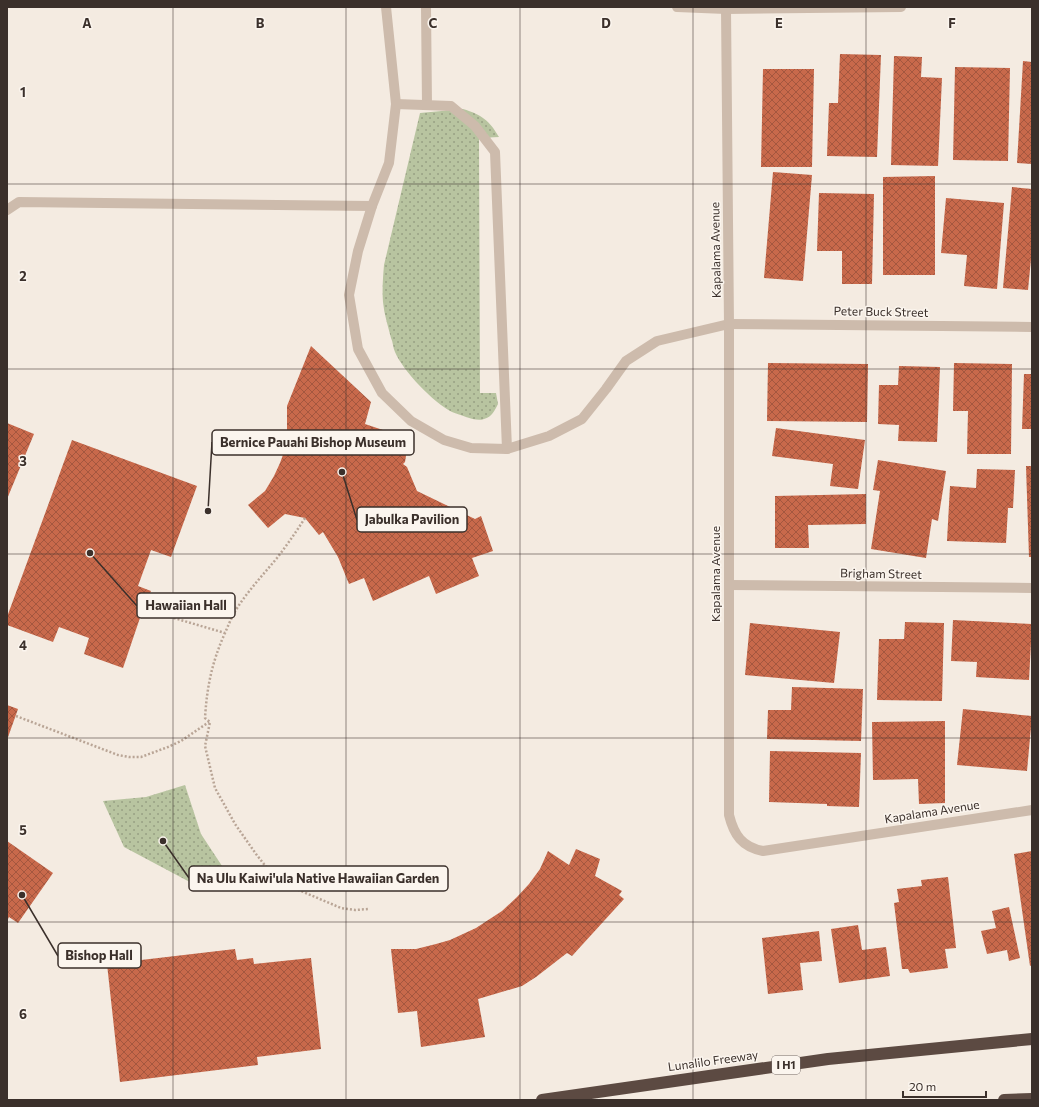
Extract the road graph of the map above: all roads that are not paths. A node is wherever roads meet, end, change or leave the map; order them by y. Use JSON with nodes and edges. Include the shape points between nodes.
{"nodes":[{"id":1,"x":386,"y":7,"type":"edge"},
{"id":2,"x":426,"y":7,"type":"edge"},
{"id":3,"x":677,"y":7,"type":"edge"},
{"id":4,"x":901,"y":7,"type":"edge"},
{"id":5,"x":726,"y":8,"type":"edge"},
{"id":6,"x":396,"y":104,"type":"junction"},
{"id":7,"x":427,"y":105,"type":"junction"},
{"id":8,"x":372,"y":206,"type":"junction"},
{"id":9,"x":7,"y":210,"type":"edge"},
{"id":10,"x":729,"y":324,"type":"junction"},
{"id":11,"x":1032,"y":327,"type":"edge"},
{"id":12,"x":507,"y":449,"type":"junction"},
{"id":13,"x":729,"y":585,"type":"junction"},
{"id":14,"x":1032,"y":588,"type":"edge"},
{"id":15,"x":1032,"y":810,"type":"edge"},
{"id":16,"x":1032,"y":1039,"type":"edge"},
{"id":17,"x":1032,"y":1099,"type":"edge"},
{"id":18,"x":542,"y":1100,"type":"edge"},
{"id":19,"x":1004,"y":1100,"type":"edge"}],
"edges":[{"from":1,"to":6,"type":"street","name":"Peter Buck Street"},
{"from":2,"to":7,"type":"street"},
{"from":3,"to":5,"type":"street"},
{"from":4,"to":5,"type":"street"},
{"from":5,"to":10,"type":"street","name":"Kapalama Avenue"},
{"from":6,"to":7,"type":"street"},
{"from":6,"to":8,"type":"street","name":"Peter Buck Street","via":[[389,163]]},
{"from":7,"to":12,"type":"street","via":[[451,106],[475,126],[495,152]]},
{"from":8,"to":9,"type":"street","via":[[19,202]]},
{"from":8,"to":12,"type":"street","name":"Peter Buck Street","via":[[358,250],[350,295],[358,349],[378,387],[411,421],[444,440],[471,448]]},
{"from":10,"to":11,"type":"street","name":"Peter Buck Street"},
{"from":10,"to":12,"type":"street","name":"Peter Buck Street","via":[[657,341],[626,361],[582,419],[549,436]]},
{"from":10,"to":13,"type":"street","name":"Kapalama Avenue"},
{"from":13,"to":14,"type":"street","name":"Brigham Street"},
{"from":13,"to":15,"type":"street","name":"Kapalama Avenue","via":[[729,815],[736,835],[749,847],[763,852]]},
{"from":16,"to":18,"type":"highway","name":"Lunalilo Freeway","number":"I H1","via":[[828,1059]]},
{"from":17,"to":19,"type":"highway"}]}
